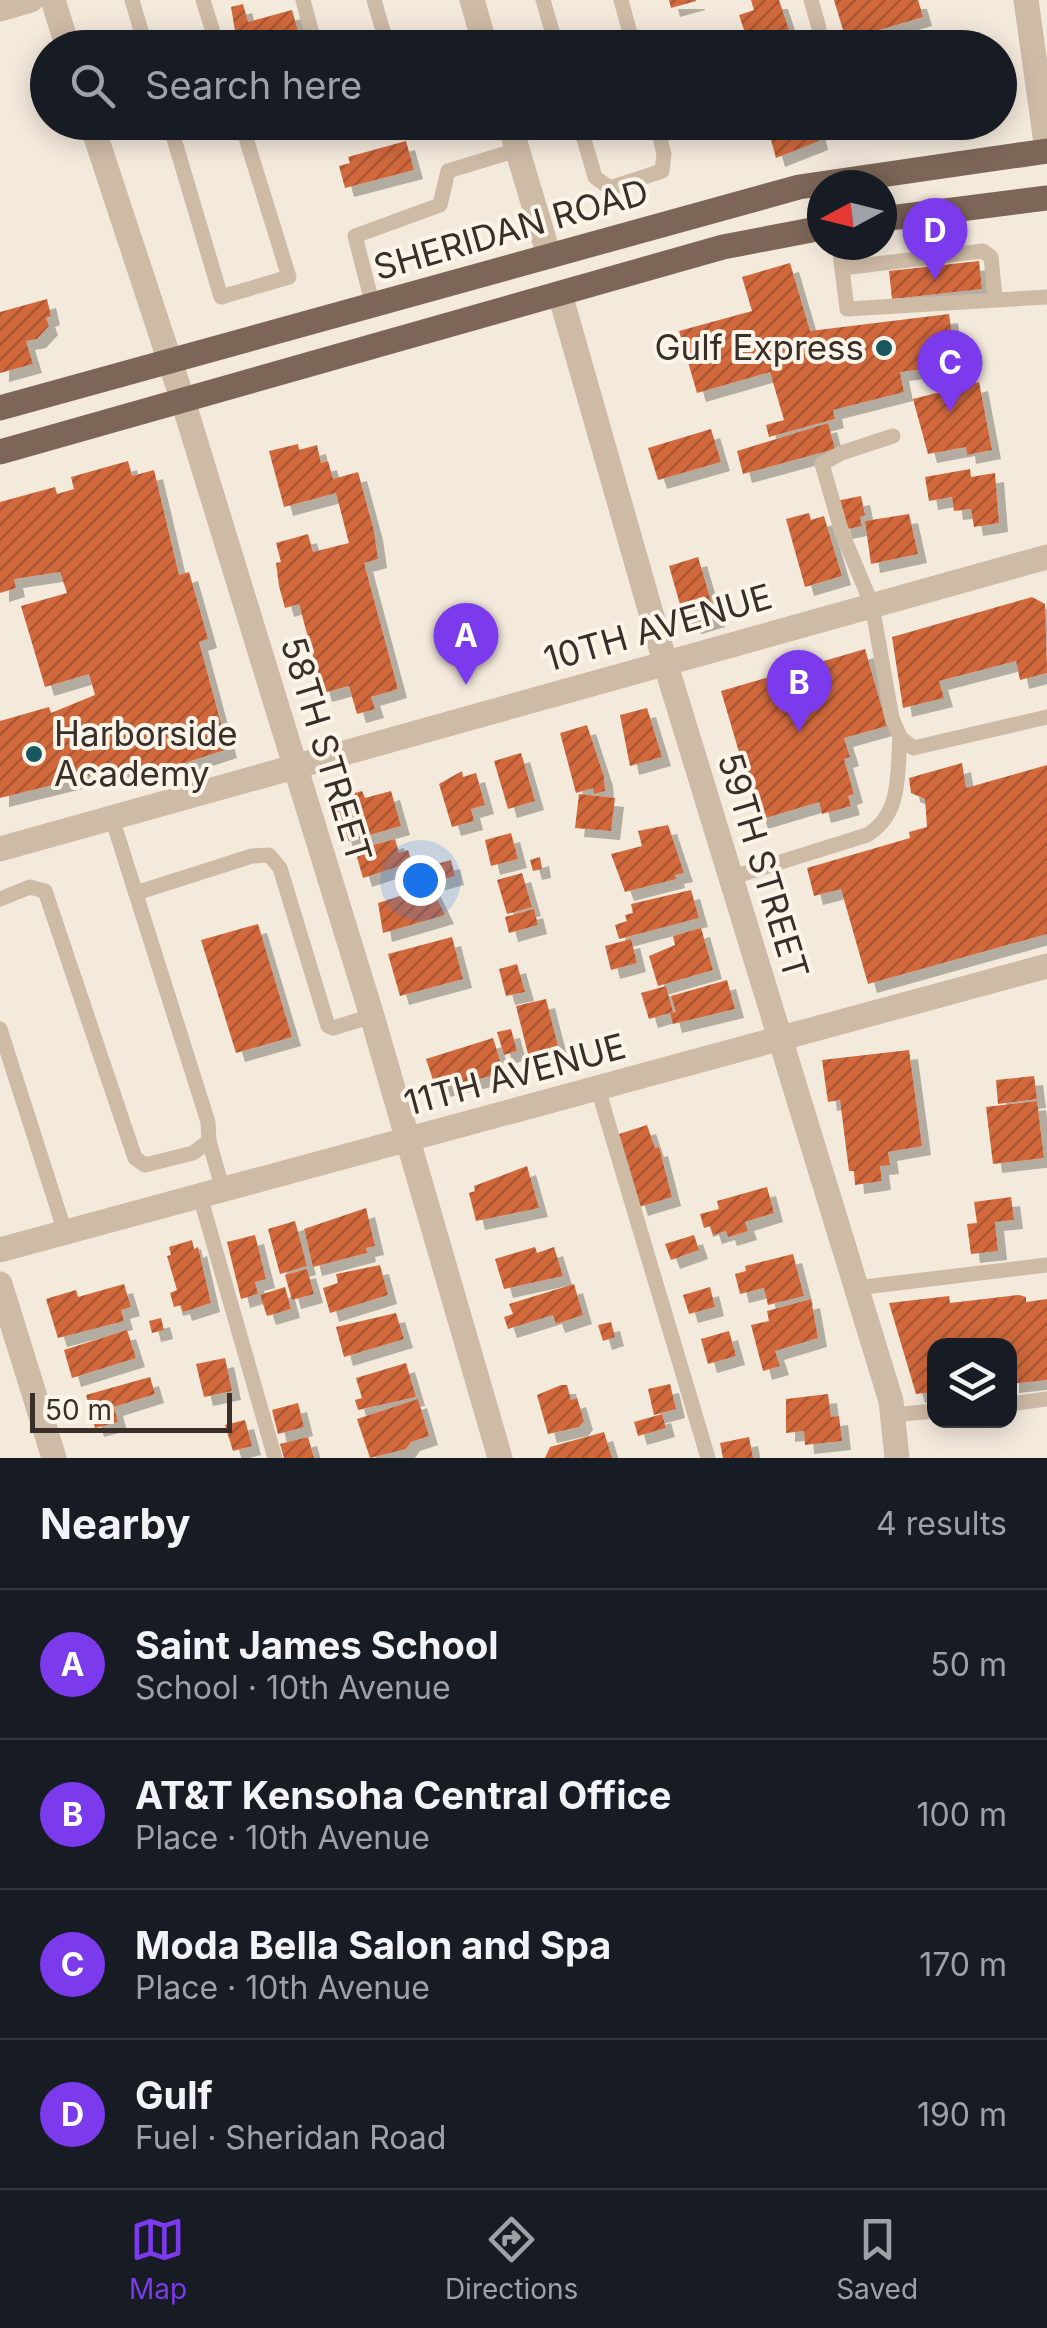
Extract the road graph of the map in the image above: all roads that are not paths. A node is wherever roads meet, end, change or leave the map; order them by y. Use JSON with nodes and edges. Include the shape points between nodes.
{"nodes":[{"id":1,"x":31,"y":0,"type":"edge"},
{"id":2,"x":53,"y":0,"type":"edge"},
{"id":3,"x":132,"y":0,"type":"edge"},
{"id":4,"x":203,"y":0,"type":"edge"},
{"id":5,"x":303,"y":0,"type":"edge"},
{"id":6,"x":374,"y":0,"type":"edge"},
{"id":7,"x":472,"y":0,"type":"edge"},
{"id":8,"x":543,"y":0,"type":"edge"},
{"id":9,"x":621,"y":0,"type":"edge"},
{"id":10,"x":811,"y":0,"type":"edge"},
{"id":11,"x":1026,"y":0,"type":"edge"},
{"id":12,"x":0,"y":9,"type":"edge"},
{"id":13,"x":819,"y":28,"type":"dead end"},
{"id":14,"x":62,"y":30,"type":"edge"},
{"id":15,"x":141,"y":30,"type":"edge"},
{"id":16,"x":212,"y":30,"type":"edge"},
{"id":17,"x":311,"y":30,"type":"edge"},
{"id":18,"x":383,"y":30,"type":"edge"},
{"id":19,"x":481,"y":30,"type":"edge"},
{"id":20,"x":552,"y":30,"type":"edge"},
{"id":21,"x":629,"y":30,"type":"edge"},
{"id":22,"x":1041,"y":66,"type":"edge"},
{"id":23,"x":97,"y":140,"type":"edge"},
{"id":24,"x":173,"y":140,"type":"edge"},
{"id":25,"x":247,"y":140,"type":"edge"},
{"id":26,"x":514,"y":140,"type":"edge"},
{"id":27,"x":584,"y":140,"type":"edge"},
{"id":28,"x":660,"y":140,"type":"edge"},
{"id":29,"x":517,"y":150,"type":"junction"},
{"id":30,"x":1047,"y":150,"type":"edge"},
{"id":31,"x":1047,"y":198,"type":"edge"},
{"id":32,"x":897,"y":217,"type":"edge"},
{"id":33,"x":807,"y":231,"type":"edge"},
{"id":34,"x":549,"y":256,"type":"junction"},
{"id":35,"x":841,"y":260,"type":"edge"},
{"id":36,"x":842,"y":268,"type":"junction"},
{"id":37,"x":560,"y":294,"type":"junction"},
{"id":38,"x":1047,"y":297,"type":"edge"},
{"id":39,"x":994,"y":298,"type":"junction"},
{"id":40,"x":373,"y":306,"type":"junction"},
{"id":41,"x":168,"y":364,"type":"junction"},
{"id":42,"x":182,"y":402,"type":"junction"},
{"id":43,"x":0,"y":408,"type":"edge"},
{"id":44,"x":893,"y":436,"type":"dead end"},
{"id":45,"x":0,"y":452,"type":"edge"},
{"id":46,"x":1047,"y":556,"type":"edge"},
{"id":47,"x":872,"y":605,"type":"junction"},
{"id":48,"x":666,"y":662,"type":"junction"},
{"id":49,"x":1047,"y":717,"type":"edge"},
{"id":50,"x":900,"y":738,"type":"junction"},
{"id":51,"x":294,"y":768,"type":"junction"},
{"id":52,"x":112,"y":818,"type":"junction"},
{"id":53,"x":0,"y":849,"type":"edge"},
{"id":54,"x":730,"y":878,"type":"junction"},
{"id":55,"x":136,"y":893,"type":"junction"},
{"id":56,"x":0,"y":899,"type":"edge"},
{"id":57,"x":1047,"y":966,"type":"edge"},
{"id":58,"x":372,"y":1016,"type":"junction"},
{"id":59,"x":0,"y":1029,"type":"edge"},
{"id":60,"x":779,"y":1040,"type":"junction"},
{"id":61,"x":598,"y":1089,"type":"junction"},
{"id":62,"x":408,"y":1140,"type":"junction"},
{"id":63,"x":209,"y":1142,"type":"junction"},
{"id":64,"x":212,"y":1193,"type":"junction"},
{"id":65,"x":65,"y":1232,"type":"junction"},
{"id":66,"x":0,"y":1250,"type":"edge"},
{"id":67,"x":1047,"y":1265,"type":"edge"},
{"id":68,"x":0,"y":1284,"type":"edge"},
{"id":69,"x":856,"y":1288,"type":"junction"},
{"id":70,"x":1047,"y":1399,"type":"edge"},
{"id":71,"x":1017,"y":1403,"type":"edge"},
{"id":72,"x":927,"y":1412,"type":"edge"},
{"id":73,"x":892,"y":1414,"type":"junction"},
{"id":74,"x":54,"y":1458,"type":"edge"},
{"id":75,"x":275,"y":1458,"type":"edge"},
{"id":76,"x":500,"y":1458,"type":"edge"},
{"id":77,"x":708,"y":1458,"type":"edge"},
{"id":78,"x":897,"y":1458,"type":"edge"}],
"edges":[{"from":1,"to":12,"type":"street"},
{"from":2,"to":14,"type":"street"},
{"from":3,"to":15,"type":"lane"},
{"from":4,"to":16,"type":"lane"},
{"from":5,"to":17,"type":"lane"},
{"from":6,"to":18,"type":"lane"},
{"from":7,"to":19,"type":"street"},
{"from":8,"to":20,"type":"lane"},
{"from":9,"to":21,"type":"lane"},
{"from":10,"to":13,"type":"lane"},
{"from":11,"to":22,"type":"street"},
{"from":22,"to":30,"type":"street"},
{"from":23,"to":41,"type":"street","name":"58TH STREET"},
{"from":24,"to":25,"type":"lane","via":[[221,297],[289,277]]},
{"from":26,"to":29,"type":"street"},
{"from":27,"to":28,"type":"lane","via":[[596,178],[610,188],[662,170]]},
{"from":29,"to":34,"type":"street"},
{"from":29,"to":40,"type":"lane","via":[[448,171],[440,205],[355,236]]},
{"from":30,"to":34,"type":"main road","name":"SHERIDAN ROAD","via":[[799,187]]},
{"from":31,"to":32,"type":"main road"},
{"from":33,"to":37,"type":"main road","via":[[723,247]]},
{"from":34,"to":40,"type":"main road","name":"SHERIDAN ROAD"},
{"from":35,"to":36,"type":"lane"},
{"from":36,"to":39,"type":"lane","via":[[847,309]]},
{"from":36,"to":39,"type":"lane","via":[[984,251]]},
{"from":37,"to":42,"type":"main road"},
{"from":37,"to":48,"type":"street","name":"59TH STREET"},
{"from":38,"to":39,"type":"lane"},
{"from":40,"to":41,"type":"main road","name":"SHERIDAN ROAD"},
{"from":41,"to":42,"type":"street","name":"58TH STREET"},
{"from":41,"to":43,"type":"main road","name":"SHERIDAN ROAD"},
{"from":42,"to":45,"type":"main road"},
{"from":42,"to":51,"type":"street","name":"58TH STREET"},
{"from":44,"to":47,"type":"lane","via":[[822,464]]},
{"from":46,"to":47,"type":"street","name":"10TH AVENUE"},
{"from":47,"to":48,"type":"street","name":"10TH AVENUE"},
{"from":47,"to":50,"type":"lane"},
{"from":48,"to":51,"type":"street","name":"10TH AVENUE"},
{"from":48,"to":54,"type":"street","name":"59TH STREET"},
{"from":49,"to":50,"type":"lane","via":[[913,748]]},
{"from":50,"to":54,"type":"lane","via":[[894,805],[885,824]]},
{"from":51,"to":52,"type":"street","name":"10TH AVENUE"},
{"from":51,"to":58,"type":"street","name":"58TH STREET"},
{"from":52,"to":53,"type":"street","name":"10TH AVENUE"},
{"from":52,"to":55,"type":"lane"},
{"from":54,"to":60,"type":"street","name":"59TH STREET"},
{"from":55,"to":58,"type":"lane","via":[[269,855],[280,868],[328,1026]]},
{"from":55,"to":63,"type":"lane"},
{"from":56,"to":63,"type":"lane","via":[[30,887],[45,891],[135,1158],[145,1165]]},
{"from":57,"to":60,"type":"street","name":"11TH AVENUE"},
{"from":58,"to":62,"type":"street","name":"58TH STREET"},
{"from":59,"to":65,"type":"lane"},
{"from":60,"to":61,"type":"street","name":"11TH AVENUE"},
{"from":60,"to":69,"type":"street","name":"59TH STREET"},
{"from":61,"to":62,"type":"street","name":"11TH AVENUE"},
{"from":61,"to":77,"type":"lane"},
{"from":62,"to":64,"type":"street","name":"11TH AVENUE"},
{"from":62,"to":76,"type":"street","name":"58TH STREET"},
{"from":63,"to":64,"type":"lane"},
{"from":64,"to":65,"type":"street","name":"11TH AVENUE"},
{"from":64,"to":75,"type":"lane"},
{"from":65,"to":66,"type":"street","name":"11TH AVENUE"},
{"from":67,"to":69,"type":"lane"},
{"from":68,"to":74,"type":"street"},
{"from":69,"to":73,"type":"street","name":"59TH STREET"},
{"from":70,"to":71,"type":"lane"},
{"from":72,"to":73,"type":"lane"},
{"from":73,"to":78,"type":"street","name":"59TH STREET"}]}
